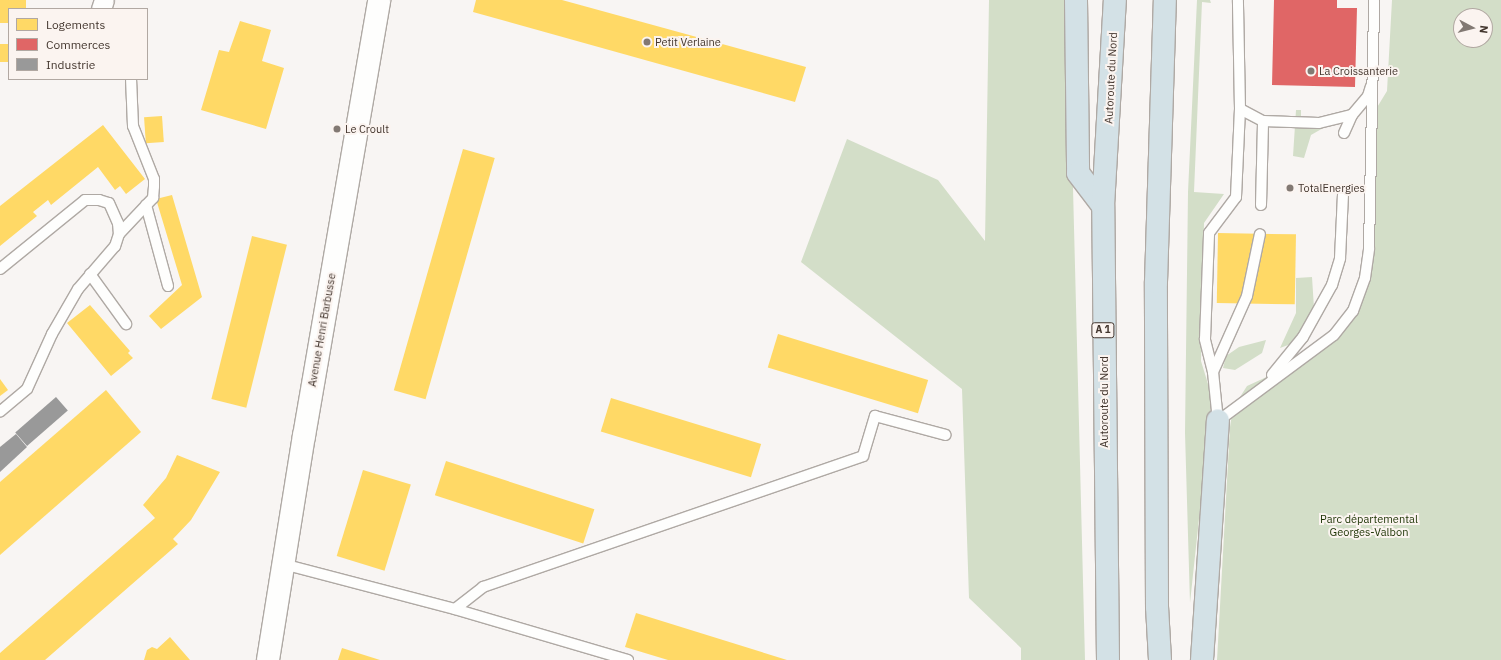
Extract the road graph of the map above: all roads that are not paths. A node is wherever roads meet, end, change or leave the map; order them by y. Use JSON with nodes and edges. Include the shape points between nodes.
{"nodes":[{"id":1,"x":379,"y":0,"type":"edge"},
{"id":2,"x":1076,"y":0,"type":"edge"},
{"id":3,"x":1115,"y":0,"type":"edge"},
{"id":4,"x":1165,"y":0,"type":"edge"},
{"id":5,"x":1238,"y":0,"type":"edge"},
{"id":6,"x":1374,"y":0,"type":"edge"},
{"id":7,"x":131,"y":80,"type":"edge"},
{"id":8,"x":1374,"y":80,"type":"junction"},
{"id":9,"x":1240,"y":109,"type":"junction"},
{"id":10,"x":1352,"y":115,"type":"junction"},
{"id":11,"x":1263,"y":121,"type":"junction"},
{"id":12,"x":1344,"y":133,"type":"dead end"},
{"id":13,"x":1343,"y":195,"type":"dead end"},
{"id":14,"x":146,"y":205,"type":"junction"},
{"id":15,"x":1261,"y":205,"type":"dead end"},
{"id":16,"x":1103,"y":206,"type":"junction"},
{"id":17,"x":119,"y":234,"type":"junction"},
{"id":18,"x":1260,"y":234,"type":"dead end"},
{"id":19,"x":0,"y":269,"type":"edge"},
{"id":20,"x":90,"y":274,"type":"junction"},
{"id":21,"x":168,"y":286,"type":"dead end"},
{"id":22,"x":126,"y":324,"type":"dead end"},
{"id":23,"x":1213,"y":372,"type":"junction"},
{"id":24,"x":1262,"y":387,"type":"junction"},
{"id":25,"x":0,"y":412,"type":"edge"},
{"id":26,"x":1218,"y":421,"type":"junction"},
{"id":27,"x":946,"y":435,"type":"dead end"},
{"id":28,"x":283,"y":564,"type":"junction"},
{"id":29,"x":455,"y":610,"type":"junction"},
{"id":30,"x":268,"y":660,"type":"edge"},
{"id":31,"x":628,"y":660,"type":"edge"},
{"id":32,"x":1108,"y":660,"type":"edge"},
{"id":33,"x":1160,"y":660,"type":"edge"},
{"id":34,"x":1202,"y":660,"type":"edge"}],
"edges":[{"from":1,"to":28,"type":"main road","name":"Avenue Henri Barbusse"},
{"from":2,"to":16,"type":"highway","via":[[1078,173]]},
{"from":3,"to":16,"type":"highway","name":"Autoroute du Nord","number":"A 1"},
{"from":4,"to":33,"type":"highway","via":[[1156,282],[1157,607]]},
{"from":5,"to":9,"type":"lane"},
{"from":6,"to":8,"type":"lane"},
{"from":7,"to":14,"type":"lane","via":[[134,126],[154,179],[153,198]]},
{"from":8,"to":10,"type":"lane","via":[[1368,96]]},
{"from":8,"to":24,"type":"lane","via":[[1369,248],[1365,278],[1353,312],[1334,335]]},
{"from":9,"to":11,"type":"lane"},
{"from":9,"to":23,"type":"lane","via":[[1236,197],[1209,233],[1205,339]]},
{"from":10,"to":11,"type":"lane","via":[[1319,122]]},
{"from":10,"to":12,"type":"lane"},
{"from":11,"to":15,"type":"lane"},
{"from":13,"to":24,"type":"lane","via":[[1340,258],[1332,285],[1303,337]]},
{"from":14,"to":17,"type":"lane"},
{"from":14,"to":21,"type":"lane"},
{"from":16,"to":32,"type":"highway","name":"Autoroute du Nord","number":"A 1"},
{"from":17,"to":19,"type":"lane","via":[[118,223],[109,203],[84,200]]},
{"from":17,"to":20,"type":"lane","via":[[115,246]]},
{"from":18,"to":23,"type":"lane","via":[[1247,296]]},
{"from":20,"to":22,"type":"lane"},
{"from":20,"to":25,"type":"lane","via":[[78,289],[52,334],[27,389]]},
{"from":23,"to":26,"type":"lane"},
{"from":24,"to":26,"type":"lane"},
{"from":26,"to":34,"type":"highway"},
{"from":27,"to":29,"type":"lane","via":[[875,416],[862,456],[483,587]]},
{"from":28,"to":29,"type":"lane"},
{"from":28,"to":30,"type":"main road","name":"Avenue Henri Barbusse"},
{"from":29,"to":31,"type":"lane"}]}
